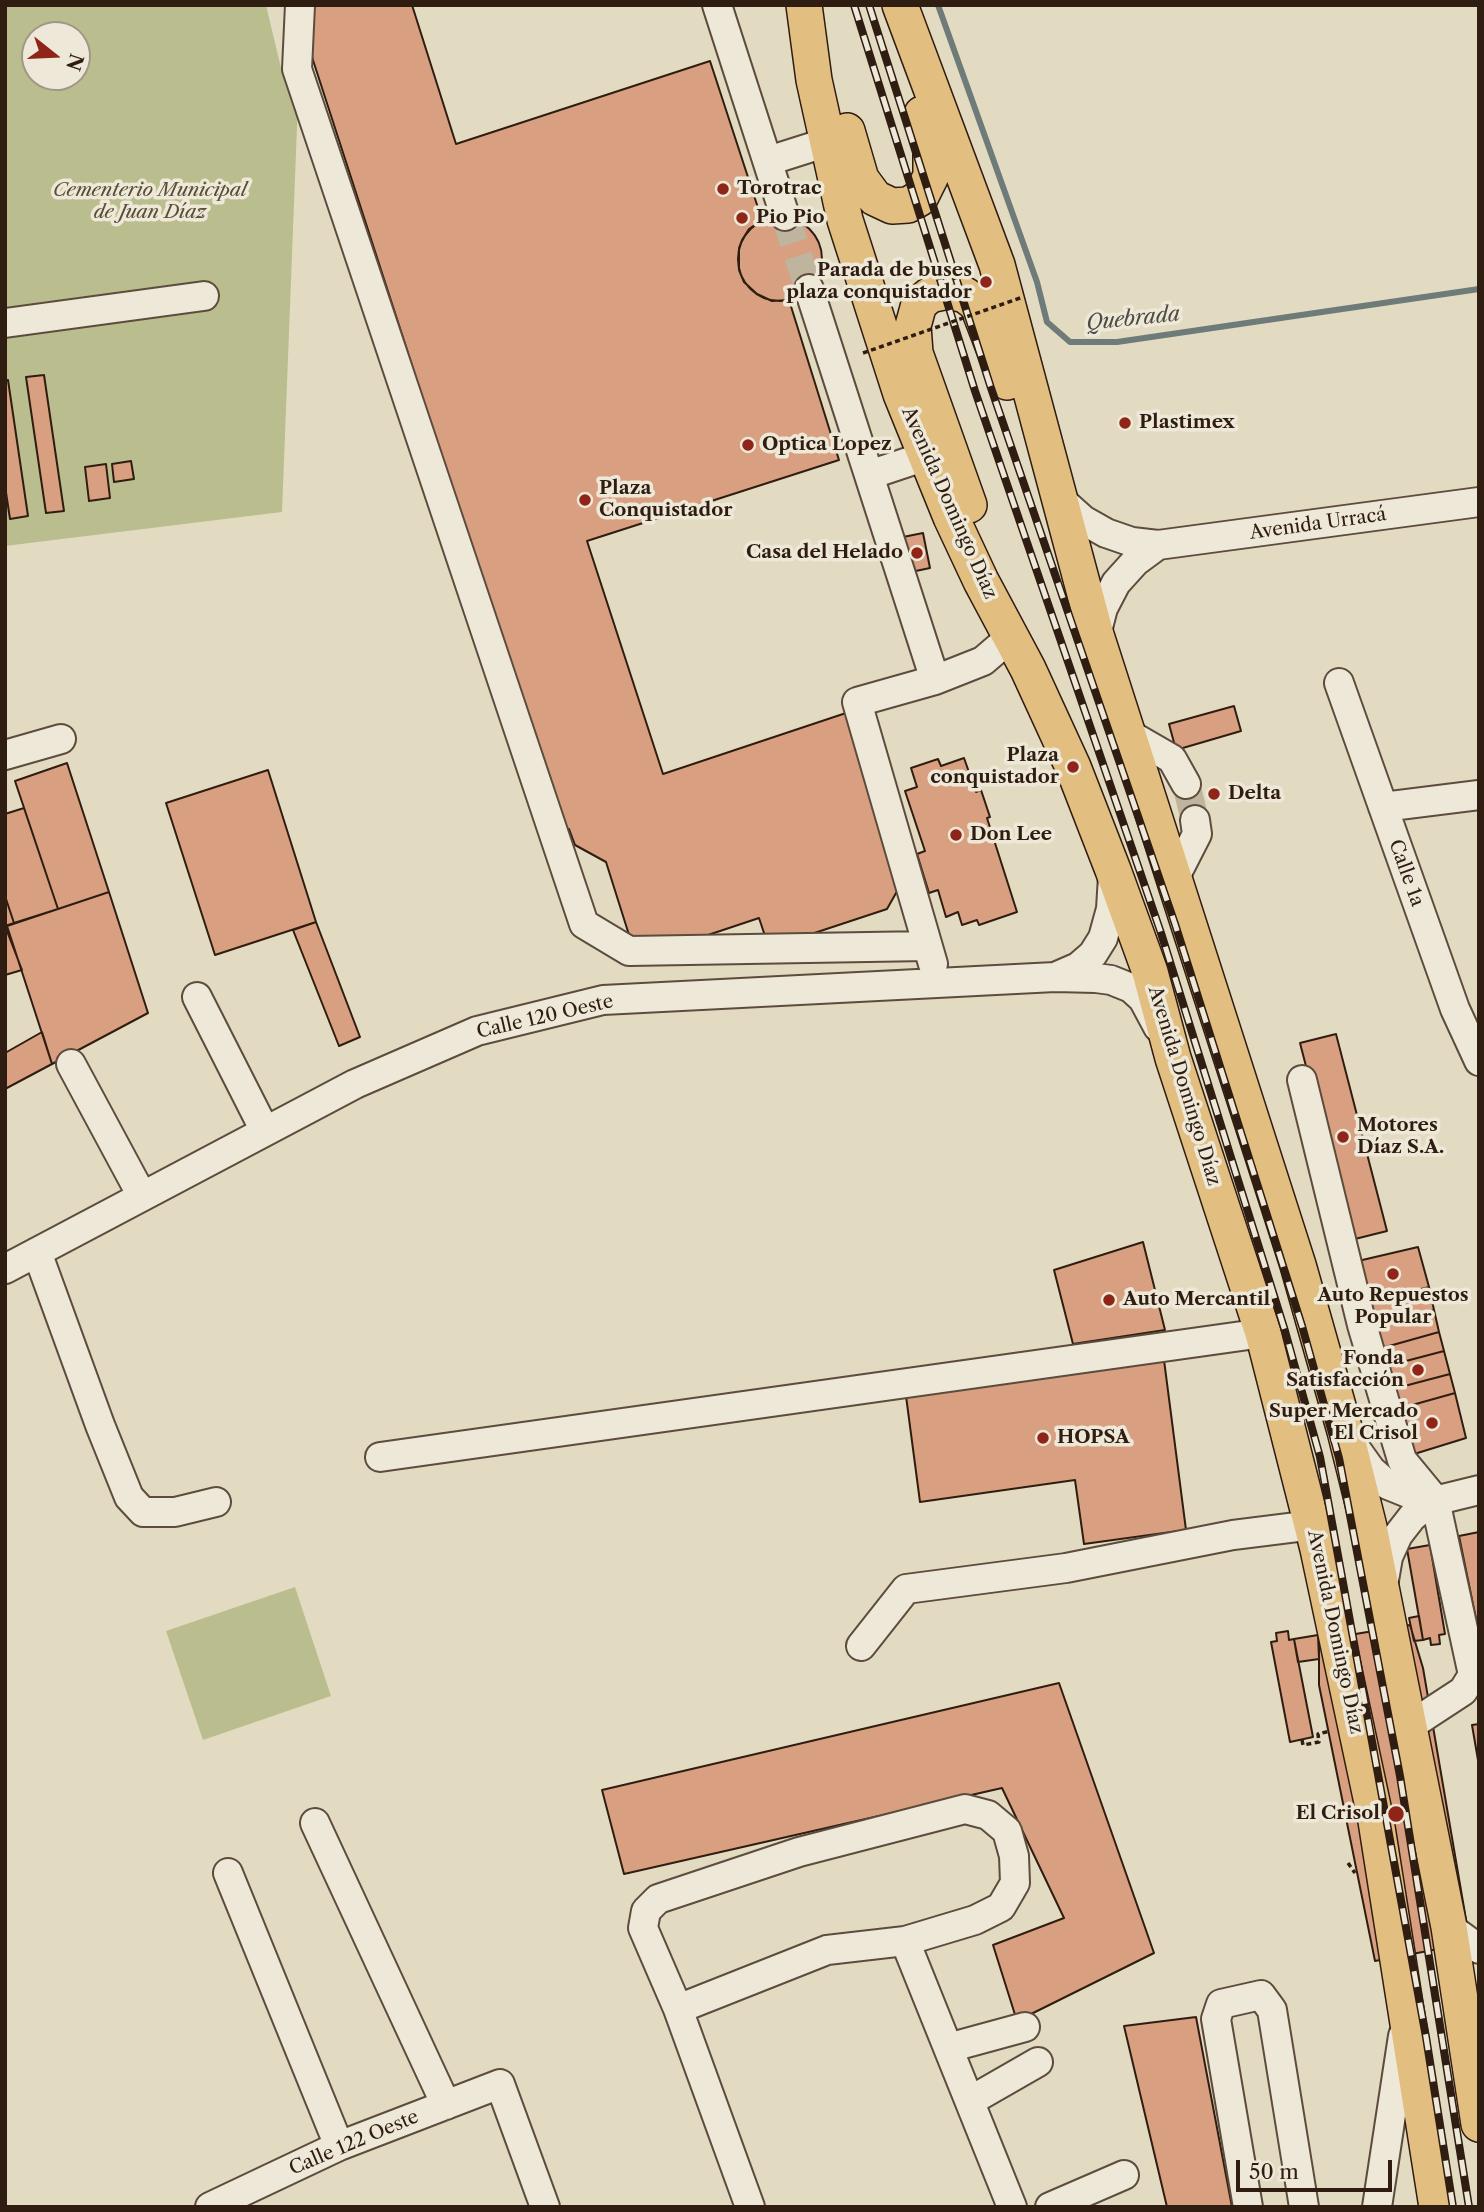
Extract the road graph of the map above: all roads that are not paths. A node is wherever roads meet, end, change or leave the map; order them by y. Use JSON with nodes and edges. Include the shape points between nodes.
{"nodes":[{"id":1,"x":300,"y":5,"type":"edge"},
{"id":2,"x":717,"y":5,"type":"edge"},
{"id":3,"x":804,"y":5,"type":"edge"},
{"id":4,"x":817,"y":5,"type":"edge"},
{"id":5,"x":891,"y":5,"type":"edge"},
{"id":6,"x":900,"y":5,"type":"edge"},
{"id":7,"x":828,"y":142,"type":"junction"},
{"id":8,"x":768,"y":161,"type":"junction"},
{"id":9,"x":785,"y":216,"type":"tunnel mouth"},
{"id":10,"x":809,"y":289,"type":"tunnel mouth"},
{"id":11,"x":204,"y":296,"type":"dead end"},
{"id":12,"x":5,"y":324,"type":"edge"},
{"id":13,"x":926,"y":456,"type":"junction"},
{"id":14,"x":869,"y":475,"type":"junction"},
{"id":15,"x":1063,"y":502,"type":"junction"},
{"id":16,"x":1479,"y":502,"type":"edge"},
{"id":17,"x":1158,"y":545,"type":"junction"},
{"id":18,"x":981,"y":581,"type":"junction"},
{"id":19,"x":1096,"y":635,"type":"junction"},
{"id":20,"x":1011,"y":637,"type":"junction"},
{"id":21,"x":935,"y":680,"type":"junction"},
{"id":22,"x":1339,"y":683,"type":"dead end"},
{"id":23,"x":1127,"y":733,"type":"junction"},
{"id":24,"x":61,"y":739,"type":"dead end"},
{"id":25,"x":5,"y":755,"type":"edge"},
{"id":26,"x":1186,"y":784,"type":"tunnel mouth"},
{"id":27,"x":1479,"y":795,"type":"edge"},
{"id":28,"x":1383,"y":807,"type":"junction"},
{"id":29,"x":1195,"y":820,"type":"tunnel mouth"},
{"id":30,"x":1114,"y":870,"type":"junction"},
{"id":31,"x":1174,"y":879,"type":"junction"},
{"id":32,"x":927,"y":946,"type":"junction"},
{"id":33,"x":1055,"y":977,"type":"junction"},
{"id":34,"x":939,"y":985,"type":"junction"},
{"id":35,"x":197,"y":997,"type":"dead end"},
{"id":36,"x":1467,"y":1007,"type":"edge"},
{"id":37,"x":1173,"y":1058,"type":"junction"},
{"id":38,"x":1479,"y":1061,"type":"edge"},
{"id":39,"x":71,"y":1064,"type":"dead end"},
{"id":40,"x":1302,"y":1080,"type":"dead end"},
{"id":41,"x":265,"y":1131,"type":"junction"},
{"id":42,"x":142,"y":1196,"type":"junction"},
{"id":43,"x":37,"y":1252,"type":"junction"},
{"id":44,"x":5,"y":1269,"type":"edge"},
{"id":45,"x":1362,"y":1325,"type":"junction"},
{"id":46,"x":1263,"y":1333,"type":"junction"},
{"id":47,"x":1320,"y":1339,"type":"junction"},
{"id":48,"x":1345,"y":1431,"type":"junction"},
{"id":49,"x":380,"y":1457,"type":"dead end"},
{"id":50,"x":1479,"y":1490,"type":"edge"},
{"id":51,"x":1433,"y":1501,"type":"junction"},
{"id":52,"x":216,"y":1502,"type":"dead end"},
{"id":53,"x":1312,"y":1525,"type":"junction"},
{"id":54,"x":1383,"y":1603,"type":"junction"},
{"id":55,"x":861,"y":1646,"type":"dead end"},
{"id":56,"x":1408,"y":1727,"type":"junction"},
{"id":57,"x":315,"y":1823,"type":"dead end"},
{"id":58,"x":228,"y":1873,"type":"dead end"},
{"id":59,"x":1450,"y":1927,"type":"junction"},
{"id":60,"x":905,"y":1941,"type":"junction"},
{"id":61,"x":1479,"y":1948,"type":"edge"},
{"id":62,"x":1471,"y":2003,"type":"edge"},
{"id":63,"x":678,"y":2009,"type":"junction"},
{"id":64,"x":1406,"y":2013,"type":"junction"},
{"id":65,"x":1025,"y":2028,"type":"dead end"},
{"id":66,"x":948,"y":2048,"type":"junction"},
{"id":67,"x":1038,"y":2062,"type":"dead end"},
{"id":68,"x":970,"y":2101,"type":"junction"},
{"id":69,"x":446,"y":2105,"type":"junction"},
{"id":70,"x":1479,"y":2124,"type":"edge"},
{"id":71,"x":339,"y":2146,"type":"junction"},
{"id":72,"x":1124,"y":2175,"type":"dead end"},
{"id":73,"x":210,"y":2207,"type":"edge"},
{"id":74,"x":545,"y":2207,"type":"edge"},
{"id":75,"x":750,"y":2207,"type":"edge"},
{"id":76,"x":1012,"y":2207,"type":"edge"},
{"id":77,"x":1050,"y":2207,"type":"edge"},
{"id":78,"x":1248,"y":2207,"type":"edge"},
{"id":79,"x":1304,"y":2207,"type":"edge"},
{"id":80,"x":1377,"y":2207,"type":"edge"},
{"id":81,"x":1437,"y":2207,"type":"edge"}],
"edges":[{"from":1,"to":32,"type":"street","via":[[297,69],[584,923],[629,951]]},
{"from":2,"to":8,"type":"street"},
{"from":3,"to":7,"type":"main road","name":"Avenida Domingo Díaz"},
{"from":4,"to":5,"type":"main road","via":[[834,91],[861,179],[875,198],[892,206],[920,198],[931,176],[931,146]]},
{"from":6,"to":15,"type":"main road","via":[[997,265]]},
{"from":7,"to":8,"type":"street"},
{"from":7,"to":13,"type":"main road","name":"Avenida Domingo Díaz","via":[[845,220],[901,394]]},
{"from":8,"to":9,"type":"street"},
{"from":10,"to":14,"type":"street"},
{"from":11,"to":12,"type":"street"},
{"from":13,"to":14,"type":"street"},
{"from":13,"to":18,"type":"main road","name":"Avenida Domingo Díaz"},
{"from":14,"to":21,"type":"street"},
{"from":15,"to":17,"type":"street","name":"Avenida Urracá","via":[[1106,533]]},
{"from":15,"to":18,"type":"main road","via":[[1018,419],[977,304],[949,291],[930,295],[919,304],[913,326],[915,353],[973,518]]},
{"from":15,"to":19,"type":"main road"},
{"from":16,"to":17,"type":"street","name":"Avenida Urracá"},
{"from":17,"to":19,"type":"street","via":[[1116,583]]},
{"from":18,"to":20,"type":"main road","name":"Avenida Domingo Díaz"},
{"from":19,"to":23,"type":"main road"},
{"from":20,"to":21,"type":"street","via":[[983,661]]},
{"from":20,"to":30,"type":"main road","name":"Avenida Domingo Díaz","via":[[1073,767]]},
{"from":21,"to":32,"type":"street","via":[[857,702]]},
{"from":22,"to":28,"type":"street","name":"Calle 1a"},
{"from":23,"to":26,"type":"street","via":[[1172,760]]},
{"from":23,"to":31,"type":"main road"},
{"from":24,"to":25,"type":"street"},
{"from":27,"to":28,"type":"street"},
{"from":28,"to":36,"type":"street","name":"Calle 1a"},
{"from":29,"to":31,"type":"street","via":[[1198,834]]},
{"from":30,"to":33,"type":"street","name":"Calle 120 Oeste","via":[[1103,938],[1078,967]]},
{"from":30,"to":37,"type":"main road","name":"Avenida Domingo Díaz","via":[[1150,972]]},
{"from":31,"to":47,"type":"main road"},
{"from":32,"to":34,"type":"street"},
{"from":33,"to":34,"type":"street","name":"Calle 120 Oeste"},
{"from":33,"to":37,"type":"street","name":"Calle 120 Oeste","via":[[1111,979],[1130,988],[1143,999]]},
{"from":34,"to":41,"type":"street","name":"Calle 120 Oeste","via":[[603,1000],[477,1031],[355,1084]]},
{"from":35,"to":41,"type":"street"},
{"from":36,"to":38,"type":"street","name":"Calle 1a"},
{"from":37,"to":46,"type":"main road","name":"Avenida Domingo Díaz"},
{"from":39,"to":42,"type":"street"},
{"from":40,"to":45,"type":"street"},
{"from":41,"to":42,"type":"street","name":"Calle 120 Oeste"},
{"from":42,"to":43,"type":"street","name":"Calle 120 Oeste"},
{"from":43,"to":44,"type":"street","name":"Calle 120 Oeste"},
{"from":43,"to":52,"type":"street","via":[[129,1497],[142,1512],[175,1513]]},
{"from":45,"to":47,"type":"street"},
{"from":45,"to":51,"type":"street","via":[[1402,1460]]},
{"from":46,"to":49,"type":"street"},
{"from":46,"to":53,"type":"main road","name":"Avenida Domingo Díaz"},
{"from":47,"to":48,"type":"main road"},
{"from":48,"to":51,"type":"street","via":[[1371,1470],[1388,1485]]},
{"from":48,"to":54,"type":"main road"},
{"from":50,"to":51,"type":"street"},
{"from":51,"to":54,"type":"street","via":[[1398,1535],[1388,1557]]},
{"from":51,"to":56,"type":"street","via":[[1473,1675],[1463,1691]]},
{"from":53,"to":55,"type":"street","via":[[1233,1535],[1066,1568],[906,1589]]},
{"from":53,"to":64,"type":"main road","name":"Avenida Domingo Díaz","via":[[1376,1821]]},
{"from":54,"to":56,"type":"main road"},
{"from":56,"to":59,"type":"main road"},
{"from":57,"to":69,"type":"street"},
{"from":58,"to":71,"type":"street"},
{"from":59,"to":61,"type":"street"},
{"from":59,"to":62,"type":"main road"},
{"from":60,"to":63,"type":"street","via":[[827,1950]]},
{"from":60,"to":63,"type":"street","via":[[1002,1907],[1015,1883],[1014,1856],[1007,1831],[988,1815],[965,1809],[952,1812],[799,1852],[658,1899],[646,1911],[643,1928]]},
{"from":60,"to":66,"type":"street"},
{"from":62,"to":70,"type":"main road"},
{"from":63,"to":75,"type":"street"},
{"from":64,"to":80,"type":"street"},
{"from":64,"to":81,"type":"main road","name":"Avenida Domingo Díaz"},
{"from":65,"to":66,"type":"street"},
{"from":66,"to":68,"type":"street"},
{"from":67,"to":68,"type":"street"},
{"from":68,"to":76,"type":"street"},
{"from":69,"to":71,"type":"street","name":"Calle 122 Oeste"},
{"from":69,"to":74,"type":"street","name":"Calle 122 Oeste","via":[[500,2084]]},
{"from":71,"to":73,"type":"street","name":"Calle 122 Oeste"},
{"from":72,"to":77,"type":"street"},
{"from":78,"to":79,"type":"street","via":[[1217,2011],[1221,2004],[1261,1995],[1272,2010]]}]}
